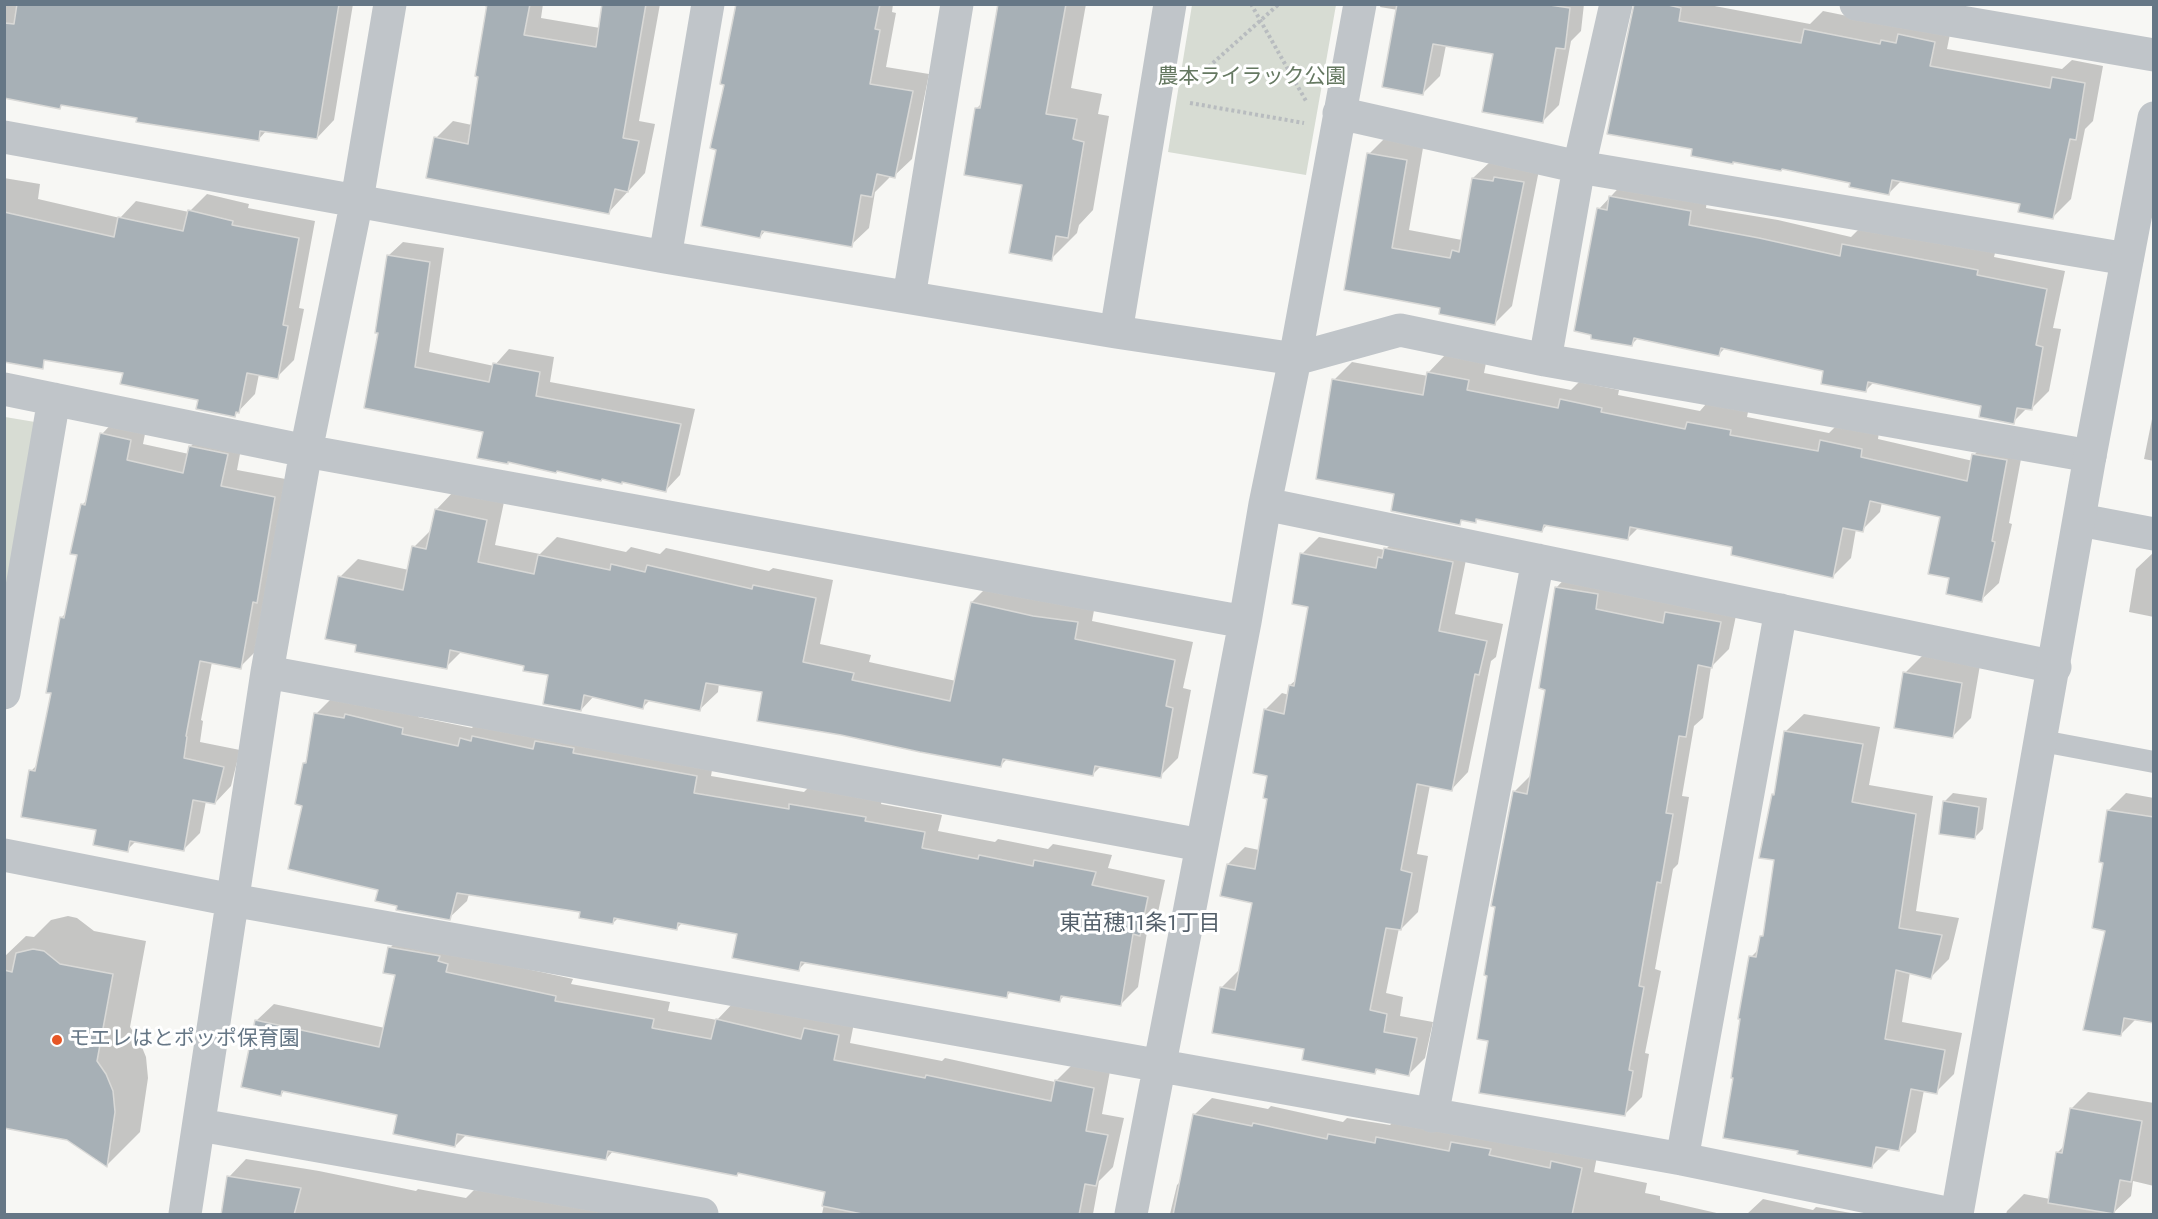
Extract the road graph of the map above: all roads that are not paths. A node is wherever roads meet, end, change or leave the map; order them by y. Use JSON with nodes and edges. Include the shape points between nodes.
{"nodes":[{"id":1,"x":390,"y":4,"type":"edge"},
{"id":2,"x":708,"y":4,"type":"edge"},
{"id":3,"x":957,"y":4,"type":"edge"},
{"id":4,"x":1170,"y":4,"type":"edge"},
{"id":5,"x":1360,"y":4,"type":"edge"},
{"id":6,"x":1616,"y":4,"type":"edge"},
{"id":7,"x":1856,"y":4,"type":"edge"},
{"id":8,"x":2154,"y":56,"type":"edge"},
{"id":9,"x":1339,"y":112,"type":"junction"},
{"id":10,"x":2154,"y":118,"type":"edge"},
{"id":11,"x":4,"y":137,"type":"edge"},
{"id":12,"x":1579,"y":167,"type":"junction"},
{"id":13,"x":357,"y":200,"type":"junction"},
{"id":14,"x":665,"y":257,"type":"junction"},
{"id":15,"x":2127,"y":259,"type":"junction"},
{"id":16,"x":909,"y":297,"type":"junction"},
{"id":17,"x":1116,"y":332,"type":"junction"},
{"id":18,"x":1295,"y":359,"type":"junction"},
{"id":19,"x":1545,"y":360,"type":"junction"},
{"id":20,"x":4,"y":389,"type":"edge"},
{"id":21,"x":54,"y":399,"type":"junction"},
{"id":22,"x":306,"y":451,"type":"junction"},
{"id":23,"x":2090,"y":456,"type":"junction"},
{"id":24,"x":1264,"y":504,"type":"junction"},
{"id":25,"x":2080,"y":520,"type":"junction"},
{"id":26,"x":2154,"y":534,"type":"edge"},
{"id":27,"x":1538,"y":560,"type":"junction"},
{"id":28,"x":1781,"y":610,"type":"junction"},
{"id":29,"x":1245,"y":622,"type":"junction"},
{"id":30,"x":2055,"y":667,"type":"junction"},
{"id":31,"x":267,"y":672,"type":"junction"},
{"id":32,"x":4,"y":693,"type":"edge"},
{"id":33,"x":2042,"y":741,"type":"junction"},
{"id":34,"x":2154,"y":762,"type":"edge"},
{"id":35,"x":1201,"y":845,"type":"junction"},
{"id":36,"x":4,"y":855,"type":"edge"},
{"id":37,"x":231,"y":900,"type":"junction"},
{"id":38,"x":1160,"y":1067,"type":"junction"},
{"id":39,"x":1432,"y":1116,"type":"junction"},
{"id":40,"x":200,"y":1125,"type":"junction"},
{"id":41,"x":1682,"y":1159,"type":"junction"},
{"id":42,"x":185,"y":1215,"type":"edge"},
{"id":43,"x":702,"y":1215,"type":"edge"},
{"id":44,"x":1131,"y":1215,"type":"edge"},
{"id":45,"x":1951,"y":1215,"type":"edge"},
{"id":46,"x":1957,"y":1215,"type":"edge"}],
"edges":[{"from":1,"to":13,"type":"street"},
{"from":2,"to":14,"type":"street"},
{"from":3,"to":16,"type":"street"},
{"from":4,"to":17,"type":"street"},
{"from":5,"to":9,"type":"street"},
{"from":6,"to":12,"type":"street"},
{"from":7,"to":8,"type":"street"},
{"from":9,"to":12,"type":"street"},
{"from":9,"to":18,"type":"street"},
{"from":10,"to":15,"type":"street"},
{"from":11,"to":13,"type":"street"},
{"from":12,"to":15,"type":"street"},
{"from":12,"to":19,"type":"street"},
{"from":13,"to":14,"type":"street"},
{"from":13,"to":22,"type":"street"},
{"from":14,"to":16,"type":"street"},
{"from":15,"to":23,"type":"street"},
{"from":16,"to":17,"type":"street"},
{"from":17,"to":18,"type":"street"},
{"from":18,"to":19,"type":"street","via":[[1400,330]]},
{"from":18,"to":24,"type":"street"},
{"from":19,"to":23,"type":"street"},
{"from":20,"to":21,"type":"street"},
{"from":21,"to":22,"type":"street"},
{"from":21,"to":32,"type":"street"},
{"from":22,"to":29,"type":"street"},
{"from":22,"to":31,"type":"street"},
{"from":23,"to":25,"type":"street"},
{"from":24,"to":27,"type":"street"},
{"from":24,"to":29,"type":"street"},
{"from":25,"to":26,"type":"street"},
{"from":25,"to":30,"type":"street"},
{"from":27,"to":28,"type":"street"},
{"from":27,"to":39,"type":"street"},
{"from":28,"to":30,"type":"street"},
{"from":28,"to":41,"type":"street"},
{"from":29,"to":35,"type":"street"},
{"from":30,"to":33,"type":"street"},
{"from":31,"to":35,"type":"street"},
{"from":31,"to":37,"type":"street"},
{"from":33,"to":34,"type":"lane"},
{"from":33,"to":46,"type":"street"},
{"from":35,"to":38,"type":"street"},
{"from":36,"to":37,"type":"street"},
{"from":37,"to":38,"type":"street"},
{"from":37,"to":40,"type":"street"},
{"from":38,"to":39,"type":"street"},
{"from":38,"to":44,"type":"street"},
{"from":39,"to":41,"type":"street"},
{"from":40,"to":42,"type":"street"},
{"from":40,"to":43,"type":"street"},
{"from":41,"to":45,"type":"street"}]}
